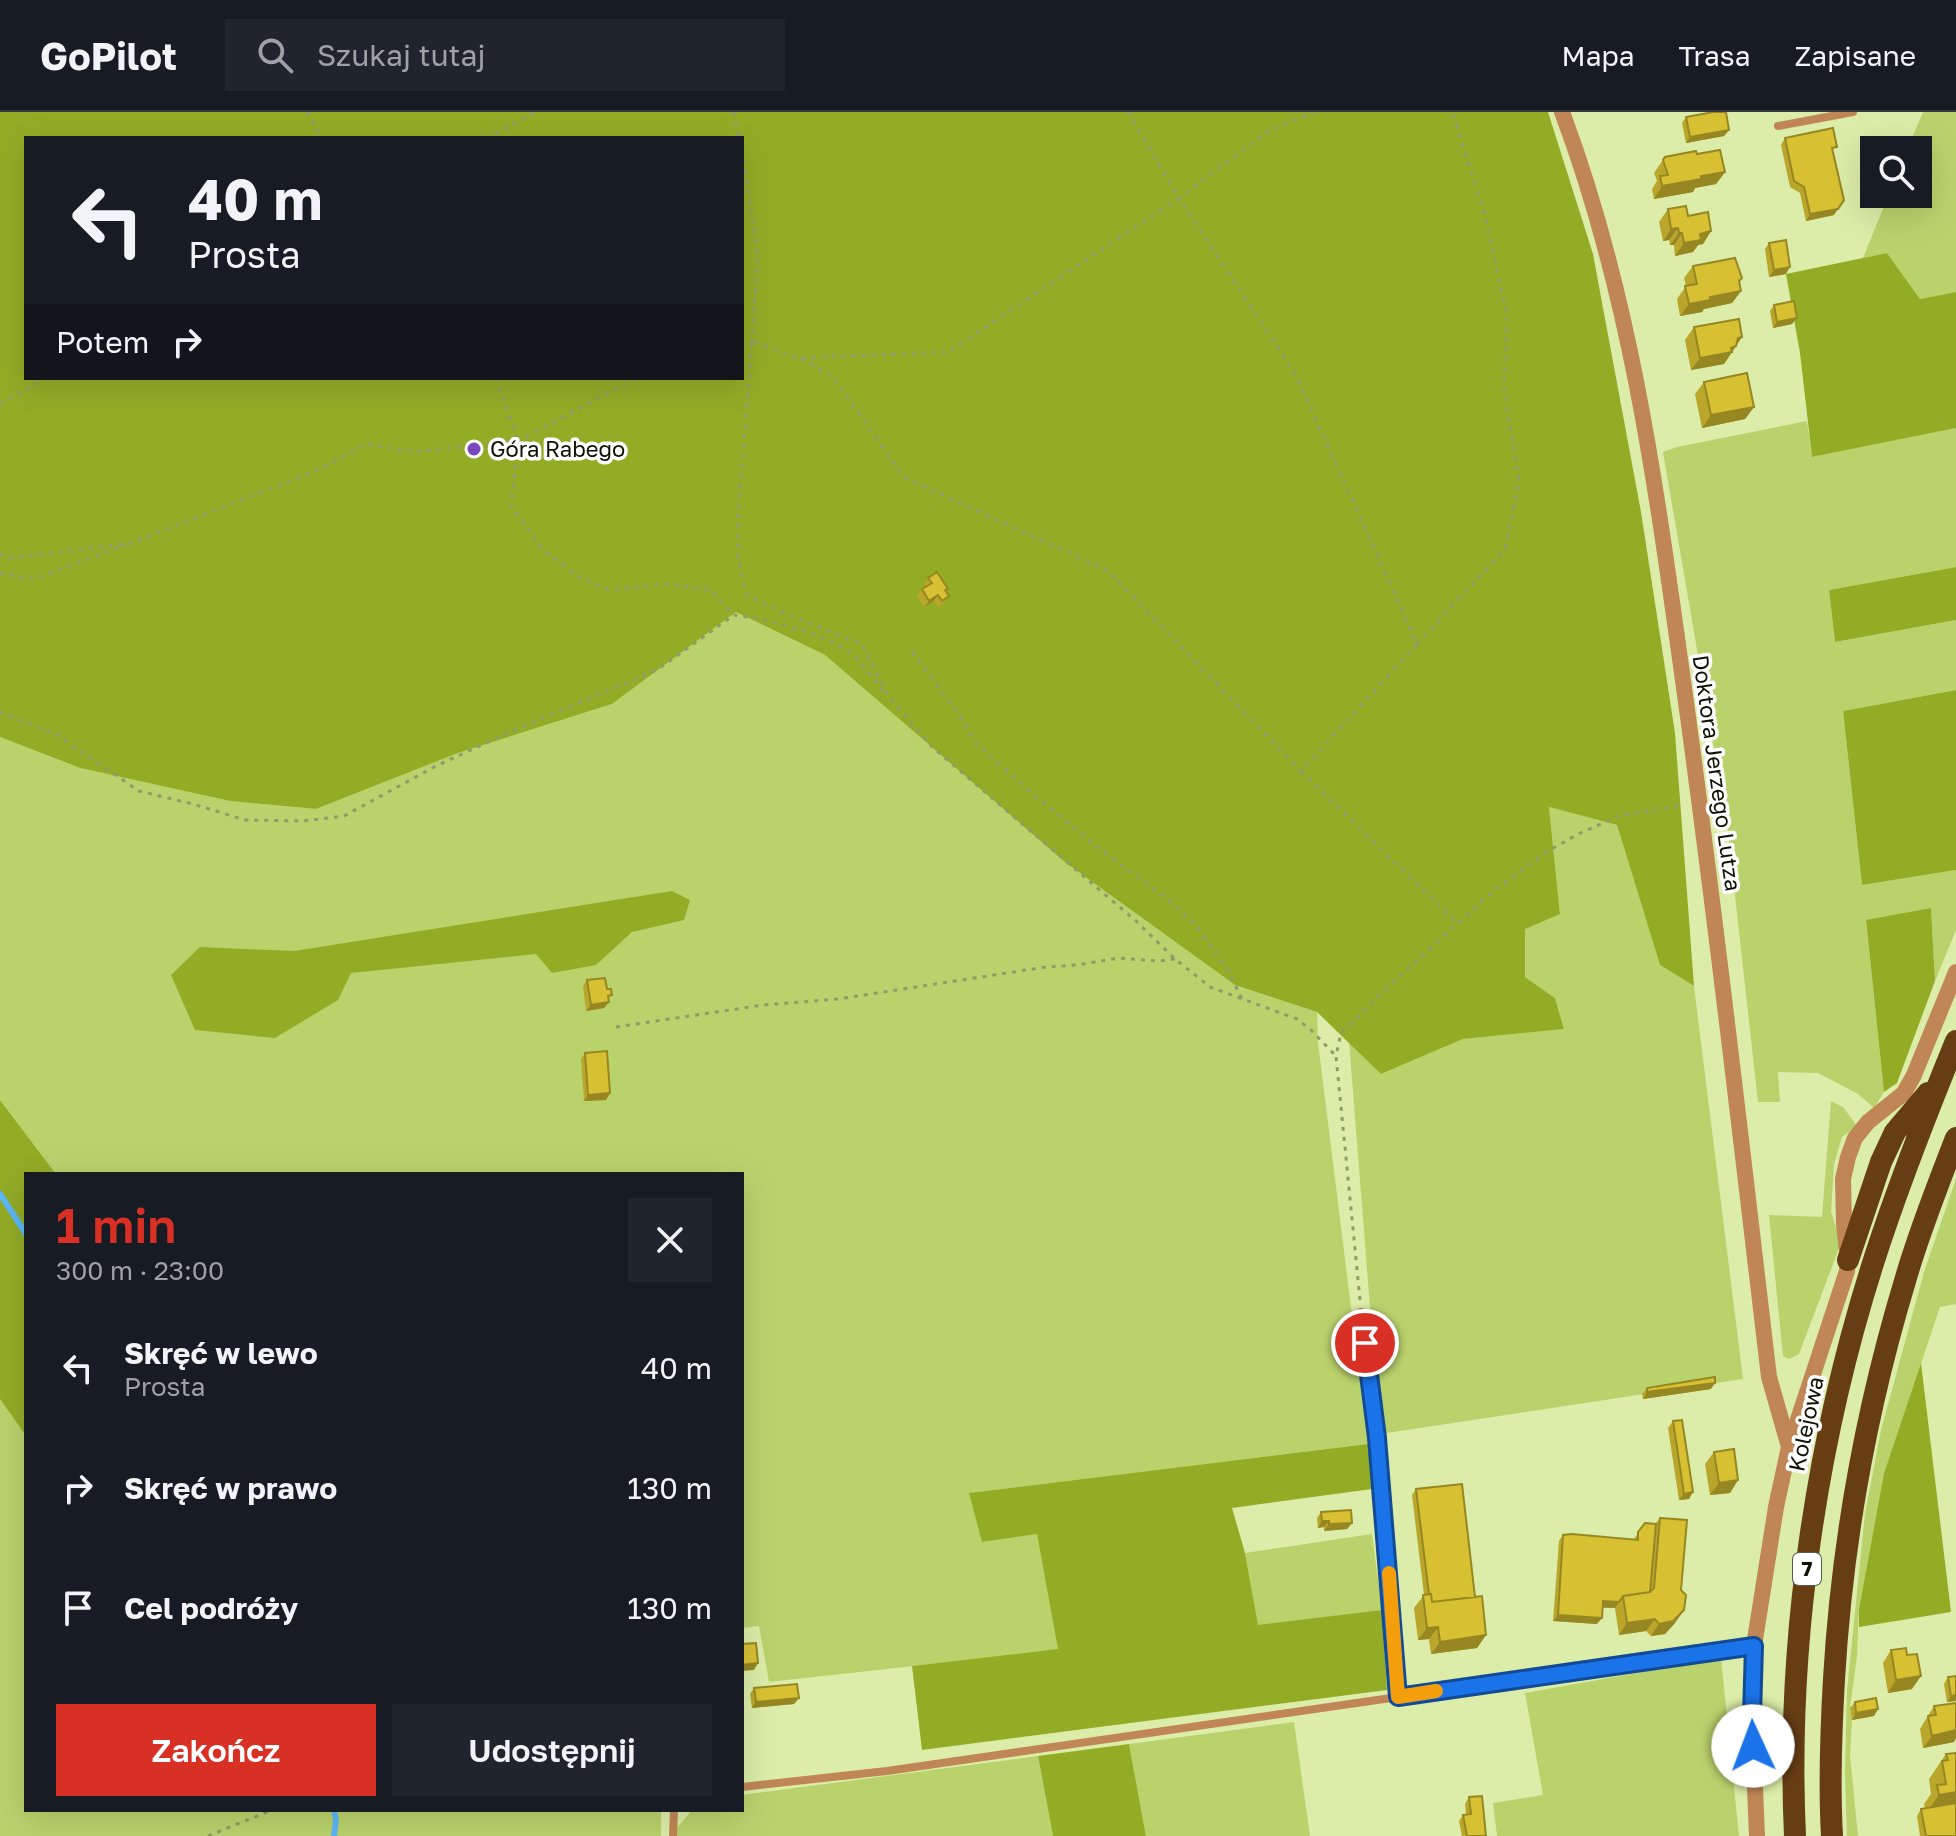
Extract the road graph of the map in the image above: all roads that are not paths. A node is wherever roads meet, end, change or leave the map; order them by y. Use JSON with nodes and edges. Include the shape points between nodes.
{"nodes":[{"id":1,"x":1562,"y":112,"type":"edge"},
{"id":2,"x":1853,"y":112,"type":"edge"},
{"id":3,"x":1778,"y":126,"type":"dead end"},
{"id":4,"x":1956,"y":972,"type":"edge"},
{"id":5,"x":1956,"y":1041,"type":"edge"},
{"id":6,"x":1940,"y":1081,"type":"junction"},
{"id":7,"x":1956,"y":1138,"type":"edge"},
{"id":8,"x":1848,"y":1260,"type":"junction"},
{"id":9,"x":1361,"y":1312,"type":"road end"},
{"id":10,"x":1789,"y":1447,"type":"junction"},
{"id":11,"x":1754,"y":1646,"type":"junction"},
{"id":12,"x":1398,"y":1697,"type":"junction"},
{"id":13,"x":744,"y":1787,"type":"edge"},
{"id":14,"x":674,"y":1812,"type":"edge"},
{"id":15,"x":673,"y":1836,"type":"edge"},
{"id":16,"x":1757,"y":1836,"type":"edge"},
{"id":17,"x":1795,"y":1836,"type":"edge"},
{"id":18,"x":1832,"y":1836,"type":"edge"}],
"edges":[{"from":1,"to":10,"type":"street","name":"Doktora Jerzego Lutza","via":[[1630,345],[1655,477],[1769,1377]]},
{"from":2,"to":3,"type":"lane"},
{"from":4,"to":8,"type":"street","name":"Kolejowa","via":[[1904,1093],[1855,1138],[1843,1179]]},
{"from":5,"to":6,"type":"highway","name":"Kolejowa","number":"7"},
{"from":6,"to":8,"type":"highway","via":[[1895,1132]]},
{"from":6,"to":17,"type":"highway","name":"Kolejowa","number":"7","via":[[1875,1259],[1828,1441],[1800,1642]]},
{"from":7,"to":18,"type":"highway","number":"7","via":[[1898,1303],[1854,1493],[1836,1650]]},
{"from":8,"to":10,"type":"street","name":"Kolejowa"},
{"from":9,"to":12,"type":"lane"},
{"from":10,"to":11,"type":"street","name":"Kolejowa"},
{"from":11,"to":12,"type":"street"},
{"from":11,"to":16,"type":"street","name":"Kolejowa"},
{"from":12,"to":13,"type":"lane"},
{"from":14,"to":15,"type":"lane"}]}
